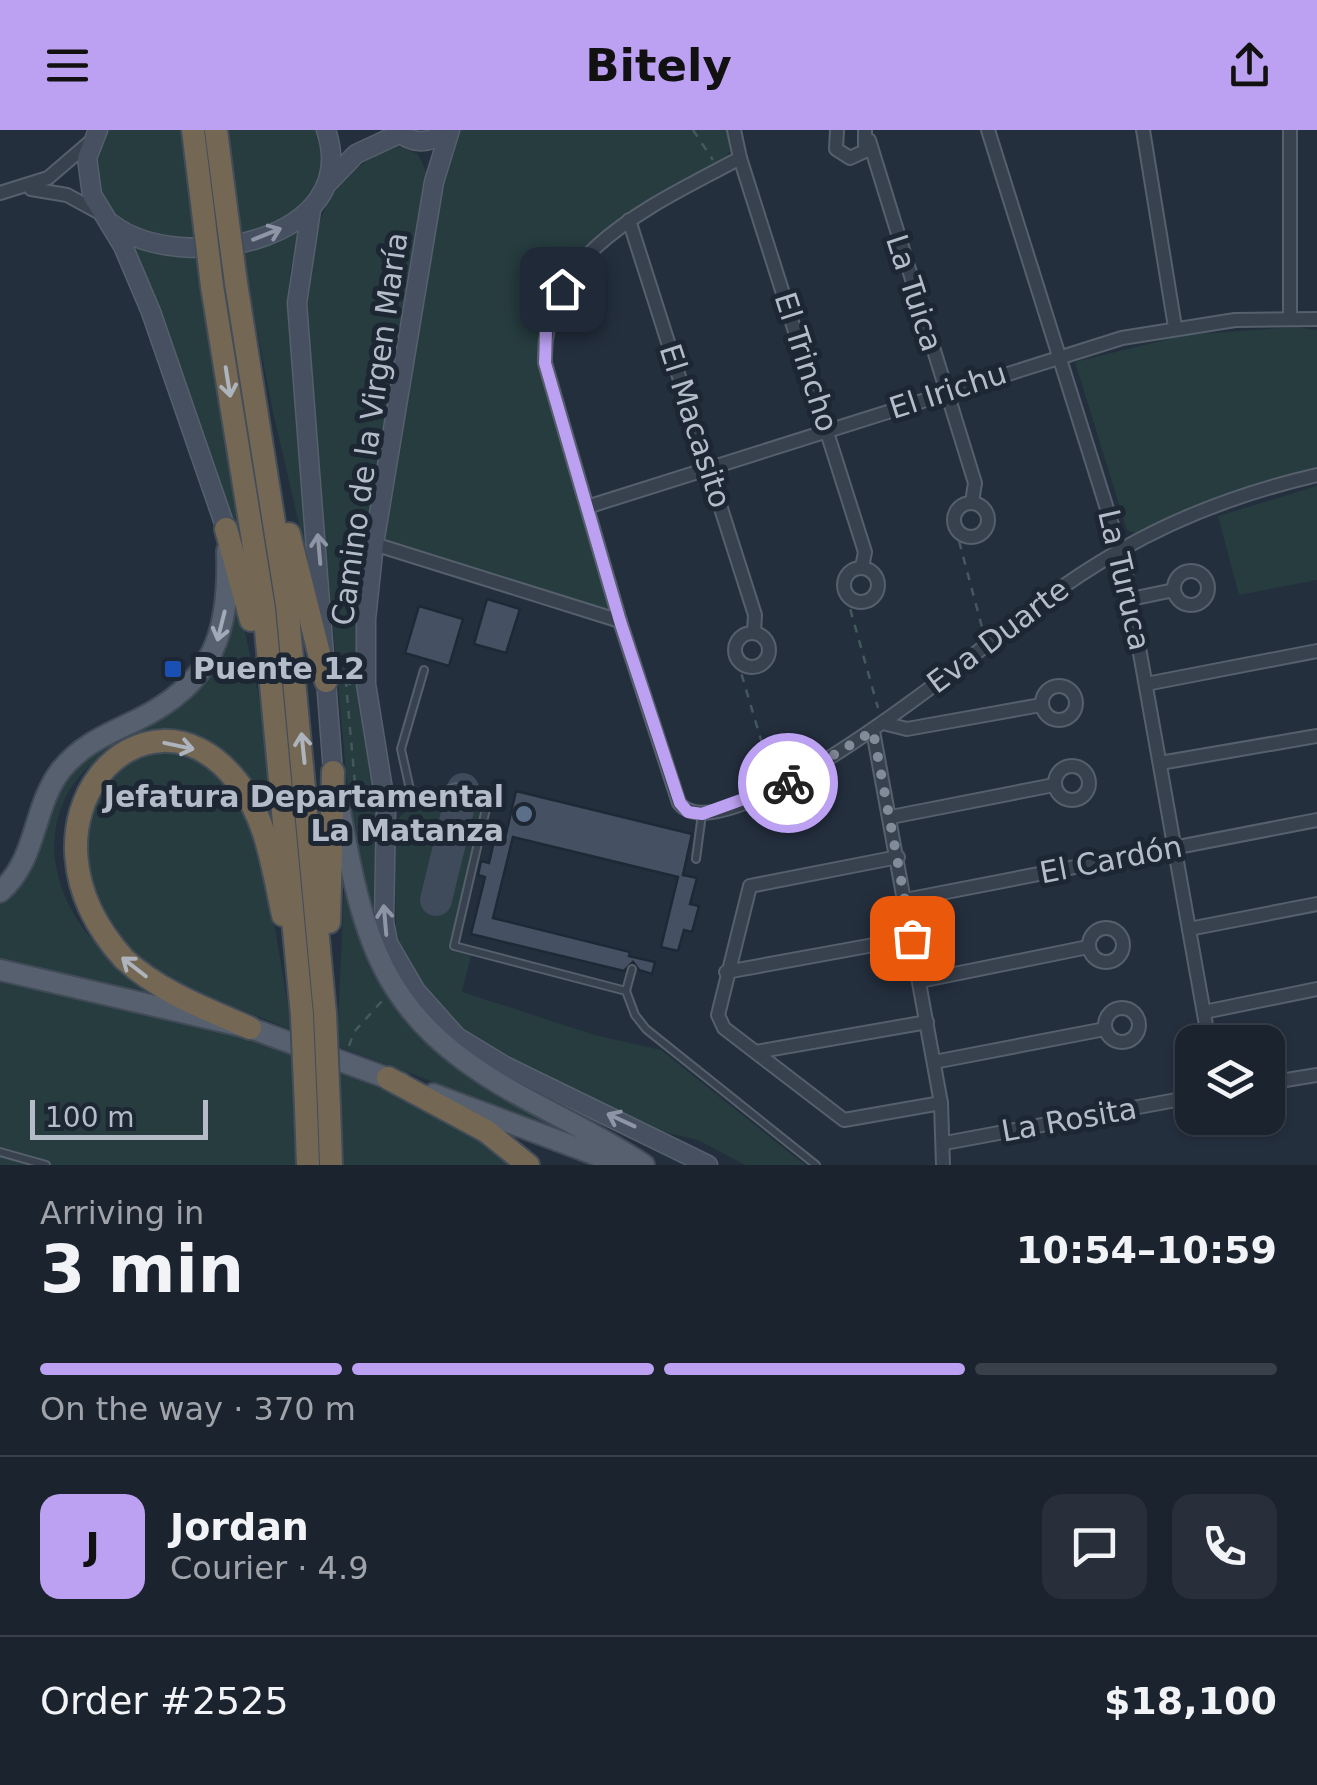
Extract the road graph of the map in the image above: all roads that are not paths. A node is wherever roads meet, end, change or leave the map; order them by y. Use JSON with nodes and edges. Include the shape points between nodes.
{"nodes":[{"id":1,"x":193,"y":130,"type":"edge"},
{"id":2,"x":216,"y":130,"type":"edge"},
{"id":3,"x":326,"y":130,"type":"edge"},
{"id":4,"x":448,"y":130,"type":"edge"},
{"id":5,"x":734,"y":130,"type":"edge"},
{"id":6,"x":837,"y":130,"type":"edge"},
{"id":7,"x":988,"y":130,"type":"edge"},
{"id":8,"x":1143,"y":130,"type":"edge"},
{"id":9,"x":1290,"y":130,"type":"edge"},
{"id":10,"x":96,"y":133,"type":"edge"},
{"id":11,"x":401,"y":135,"type":"edge"},
{"id":12,"x":867,"y":135,"type":"edge"},
{"id":13,"x":856,"y":157,"type":"junction"},
{"id":14,"x":740,"y":158,"type":"junction"},
{"id":15,"x":872,"y":164,"type":"junction"},
{"id":16,"x":434,"y":182,"type":"junction"},
{"id":17,"x":23,"y":188,"type":"junction"},
{"id":18,"x":324,"y":188,"type":"junction"},
{"id":19,"x":0,"y":193,"type":"edge"},
{"id":20,"x":214,"y":209,"type":"junction"},
{"id":21,"x":311,"y":210,"type":"junction"},
{"id":22,"x":106,"y":218,"type":"junction"},
{"id":23,"x":628,"y":220,"type":"junction"},
{"id":24,"x":1290,"y":317,"type":"junction"},
{"id":25,"x":1317,"y":318,"type":"edge"},
{"id":26,"x":1175,"y":327,"type":"junction"},
{"id":27,"x":1061,"y":354,"type":"junction"},
{"id":28,"x":946,"y":392,"type":"junction"},
{"id":29,"x":828,"y":430,"type":"junction"},
{"id":30,"x":264,"y":456,"type":"junction"},
{"id":31,"x":708,"y":466,"type":"junction"},
{"id":32,"x":1317,"y":475,"type":"edge"},
{"id":33,"x":972,"y":502,"type":"junction"},
{"id":34,"x":587,"y":507,"type":"junction"},
{"id":35,"x":226,"y":529,"type":"junction"},
{"id":36,"x":374,"y":544,"type":"junction"},
{"id":37,"x":1121,"y":550,"type":"junction"},
{"id":38,"x":862,"y":568,"type":"junction"},
{"id":39,"x":1174,"y":590,"type":"dead end"},
{"id":40,"x":1131,"y":599,"type":"junction"},
{"id":41,"x":620,"y":621,"type":"junction"},
{"id":42,"x":754,"y":632,"type":"junction"},
{"id":43,"x":1317,"y":650,"type":"edge"},
{"id":44,"x":424,"y":670,"type":"dead end"},
{"id":45,"x":326,"y":681,"type":"junction"},
{"id":46,"x":1146,"y":684,"type":"junction"},
{"id":47,"x":1041,"y":705,"type":"dead end"},
{"id":48,"x":276,"y":716,"type":"junction"},
{"id":49,"x":878,"y":727,"type":"junction"},
{"id":50,"x":1317,"y":736,"type":"edge"},
{"id":51,"x":1160,"y":763,"type":"junction"},
{"id":52,"x":334,"y":772,"type":"junction"},
{"id":53,"x":1054,"y":784,"type":"dead end"},
{"id":54,"x":413,"y":803,"type":"junction"},
{"id":55,"x":386,"y":808,"type":"junction"},
{"id":56,"x":696,"y":813,"type":"junction"},
{"id":57,"x":891,"y":817,"type":"junction"},
{"id":58,"x":1317,"y":820,"type":"edge"},
{"id":59,"x":1175,"y":848,"type":"junction"},
{"id":60,"x":898,"y":857,"type":"junction"},
{"id":61,"x":696,"y":859,"type":"dead end"},
{"id":62,"x":0,"y":892,"type":"edge"},
{"id":63,"x":905,"y":900,"type":"junction"},
{"id":64,"x":1317,"y":904,"type":"edge"},
{"id":65,"x":1189,"y":930,"type":"junction"},
{"id":66,"x":912,"y":938,"type":"junction"},
{"id":67,"x":1088,"y":947,"type":"dead end"},
{"id":68,"x":299,"y":969,"type":"junction"},
{"id":69,"x":632,"y":969,"type":"dead end"},
{"id":70,"x":0,"y":970,"type":"edge"},
{"id":71,"x":726,"y":972,"type":"junction"},
{"id":72,"x":920,"y":981,"type":"junction"},
{"id":73,"x":324,"y":985,"type":"junction"},
{"id":74,"x":1317,"y":989,"type":"edge"},
{"id":75,"x":626,"y":991,"type":"junction"},
{"id":76,"x":1204,"y":1012,"type":"junction"},
{"id":77,"x":314,"y":1014,"type":"junction"},
{"id":78,"x":927,"y":1022,"type":"junction"},
{"id":79,"x":1206,"y":1025,"type":"edge"},
{"id":80,"x":250,"y":1028,"type":"junction"},
{"id":81,"x":1105,"y":1029,"type":"dead end"},
{"id":82,"x":756,"y":1052,"type":"junction"},
{"id":83,"x":934,"y":1062,"type":"junction"},
{"id":84,"x":1317,"y":1075,"type":"edge"},
{"id":85,"x":388,"y":1078,"type":"junction"},
{"id":86,"x":1285,"y":1081,"type":"edge"},
{"id":87,"x":1175,"y":1101,"type":"edge"},
{"id":88,"x":941,"y":1102,"type":"junction"},
{"id":89,"x":318,"y":1107,"type":"junction"},
{"id":90,"x":945,"y":1142,"type":"junction"},
{"id":91,"x":0,"y":1152,"type":"edge"},
{"id":92,"x":46,"y":1165,"type":"edge"},
{"id":93,"x":308,"y":1165,"type":"edge"},
{"id":94,"x":331,"y":1165,"type":"edge"},
{"id":95,"x":528,"y":1165,"type":"edge"},
{"id":96,"x":623,"y":1165,"type":"edge"},
{"id":97,"x":644,"y":1165,"type":"edge"},
{"id":98,"x":708,"y":1165,"type":"edge"},
{"id":99,"x":816,"y":1165,"type":"edge"},
{"id":100,"x":944,"y":1165,"type":"edge"}],
"edges":[{"from":1,"to":20,"type":"highway"},
{"from":2,"to":20,"type":"highway"},
{"from":3,"to":18,"type":"main road"},
{"from":4,"to":11,"type":"main road","via":[[428,141]]},
{"from":4,"to":16,"type":"main road","name":"Camino de la Virgen María"},
{"from":5,"to":14,"type":"street","name":"El Trincho"},
{"from":6,"to":13,"type":"street","via":[[836,148]]},
{"from":7,"to":27,"type":"street","name":"La Turuca"},
{"from":8,"to":26,"type":"street"},
{"from":9,"to":24,"type":"street"},
{"from":10,"to":17,"type":"street","via":[[60,170]]},
{"from":10,"to":22,"type":"main road","via":[[86,178]]},
{"from":11,"to":16,"type":"main road","via":[[426,155]]},
{"from":11,"to":18,"type":"main road","via":[[356,154]]},
{"from":12,"to":13,"type":"street","name":"La Tuica","via":[[866,150]]},
{"from":12,"to":15,"type":"street","name":"La Tuica"},
{"from":13,"to":15,"type":"street"},
{"from":14,"to":23,"type":"street"},
{"from":14,"to":29,"type":"street","name":"El Trincho"},
{"from":15,"to":28,"type":"street","name":"La Tuica"},
{"from":16,"to":36,"type":"main road","name":"Camino de la Virgen María"},
{"from":17,"to":19,"type":"street"},
{"from":17,"to":22,"type":"street","via":[[67,195]]},
{"from":18,"to":21,"type":"main road"},
{"from":20,"to":30,"type":"highway","bridge":true,"via":[[236,283]]},
{"from":20,"to":48,"type":"highway","one_way":true,"bridge":true,"via":[[212,286]]},
{"from":22,"to":21,"type":"main road","one_way":true,"via":[[150,245],[203,249],[272,234]]},
{"from":45,"to":21,"type":"main road","name":"Camino de la Virgen María","one_way":true,"via":[[296,303]]},
{"from":22,"to":35,"type":"main road","via":[[151,312]]},
{"from":23,"to":31,"type":"street","name":"El Macasito"},
{"from":23,"to":34,"type":"street","via":[[574,270],[546,330],[545,363]]},
{"from":24,"to":25,"type":"street","name":"El Irichu"},
{"from":24,"to":26,"type":"street","name":"El Irichu"},
{"from":26,"to":27,"type":"street","name":"El Irichu"},
{"from":27,"to":28,"type":"street","name":"El Irichu"},
{"from":27,"to":37,"type":"street","name":"La Turuca"},
{"from":28,"to":29,"type":"street","name":"El Irichu"},
{"from":28,"to":33,"type":"street","name":"La Tuica","via":[[975,483]]},
{"from":29,"to":31,"type":"street","name":"El Irichu"},
{"from":29,"to":38,"type":"street","name":"El Trincho","via":[[864,552]]},
{"from":30,"to":45,"type":"highway"},
{"from":73,"to":30,"type":"highway","one_way":true,"via":[[287,605]]},
{"from":31,"to":34,"type":"street","name":"El Irichu"},
{"from":31,"to":42,"type":"street","name":"El Macasito","via":[[755,615]]},
{"from":32,"to":37,"type":"street","name":"Eva Duarte","via":[[1242,495]]},
{"from":33,"to":33,"type":"street","name":"La Tuica","via":[[986,511],[987,528],[968,537],[955,526],[957,510]]},
{"from":34,"to":41,"type":"street"},
{"from":35,"to":48,"type":"highway"},
{"from":35,"to":62,"type":"main road","one_way":true,"via":[[225,610],[211,658],[170,703],[101,736],[61,771],[23,866]]},
{"from":36,"to":41,"type":"street"},
{"from":36,"to":55,"type":"main road","name":"Camino de la Virgen María","via":[[366,684]]},
{"from":37,"to":40,"type":"street","name":"La Turuca"},
{"from":37,"to":49,"type":"street","name":"Eva Duarte"},
{"from":38,"to":38,"type":"street","name":"El Trincho","via":[[875,574],[876,594],[858,602],[846,594],[844,579]]},
{"from":39,"to":40,"type":"street"},
{"from":40,"to":46,"type":"street","name":"La Turuca"},
{"from":41,"to":56,"type":"street","via":[[680,803]]},
{"from":42,"to":42,"type":"street","name":"El Macasito","via":[[768,642],[767,659],[752,667],[737,659],[736,643]]},
{"from":43,"to":46,"type":"street"},
{"from":44,"to":54,"type":"lane","via":[[401,749]]},
{"from":45,"to":52,"type":"main road","name":"Camino de la Virgen María"},
{"from":46,"to":51,"type":"street","name":"La Turuca"},
{"from":47,"to":49,"type":"street","via":[[906,729]]},
{"from":48,"to":68,"type":"highway"},
{"from":49,"to":56,"type":"street","name":"Eva Duarte","via":[[776,789]]},
{"from":49,"to":57,"type":"street"},
{"from":50,"to":51,"type":"street"},
{"from":51,"to":59,"type":"street","name":"La Turuca"},
{"from":52,"to":73,"type":"highway"},
{"from":52,"to":97,"type":"main road","via":[[363,924],[416,1019],[469,1065]]},
{"from":53,"to":57,"type":"street"},
{"from":54,"to":55,"type":"lane"},
{"from":54,"to":75,"type":"lane","via":[[456,787],[489,796],[454,946]]},
{"from":98,"to":55,"type":"main road","name":"Camino de la Virgen María","one_way":true,"via":[[506,1066],[434,1015],[388,944]]},
{"from":56,"to":61,"type":"lane"},
{"from":57,"to":60,"type":"street"},
{"from":58,"to":59,"type":"street","name":"El Cardón"},
{"from":59,"to":63,"type":"street","name":"El Cardón"},
{"from":59,"to":65,"type":"street","name":"La Turuca"},
{"from":60,"to":63,"type":"street"},
{"from":60,"to":71,"type":"street","via":[[750,886]]},
{"from":63,"to":66,"type":"street"},
{"from":64,"to":65,"type":"street"},
{"from":65,"to":76,"type":"street","name":"La Turuca"},
{"from":66,"to":71,"type":"street"},
{"from":66,"to":72,"type":"street"},
{"from":67,"to":72,"type":"street"},
{"from":68,"to":77,"type":"highway"},
{"from":80,"to":68,"type":"highway","one_way":true,"via":[[158,986],[98,935],[82,912],[60,842],[69,803],[92,770],[122,749],[161,742],[223,765],[250,798],[265,836]]},
{"from":69,"to":75,"type":"lane"},
{"from":70,"to":80,"type":"main road"},
{"from":71,"to":82,"type":"street","via":[[719,1023]]},
{"from":72,"to":78,"type":"street"},
{"from":73,"to":77,"type":"highway"},
{"from":74,"to":76,"type":"street"},
{"from":75,"to":99,"type":"lane","via":[[646,1029]]},
{"from":76,"to":79,"type":"street","name":"La Turuca"},
{"from":77,"to":89,"type":"highway","bridge":true},
{"from":78,"to":82,"type":"street"},
{"from":78,"to":83,"type":"street"},
{"from":80,"to":85,"type":"main road"},
{"from":81,"to":83,"type":"street"},
{"from":82,"to":88,"type":"street","via":[[838,1117]]},
{"from":83,"to":88,"type":"street"},
{"from":84,"to":86,"type":"street"},
{"from":85,"to":95,"type":"highway","via":[[486,1131]]},
{"from":85,"to":96,"type":"main road"},
{"from":87,"to":90,"type":"street","name":"La Rosita"},
{"from":88,"to":90,"type":"street"},
{"from":89,"to":93,"type":"highway"},
{"from":89,"to":94,"type":"highway"},
{"from":90,"to":100,"type":"street"},
{"from":91,"to":92,"type":"lane"}]}
